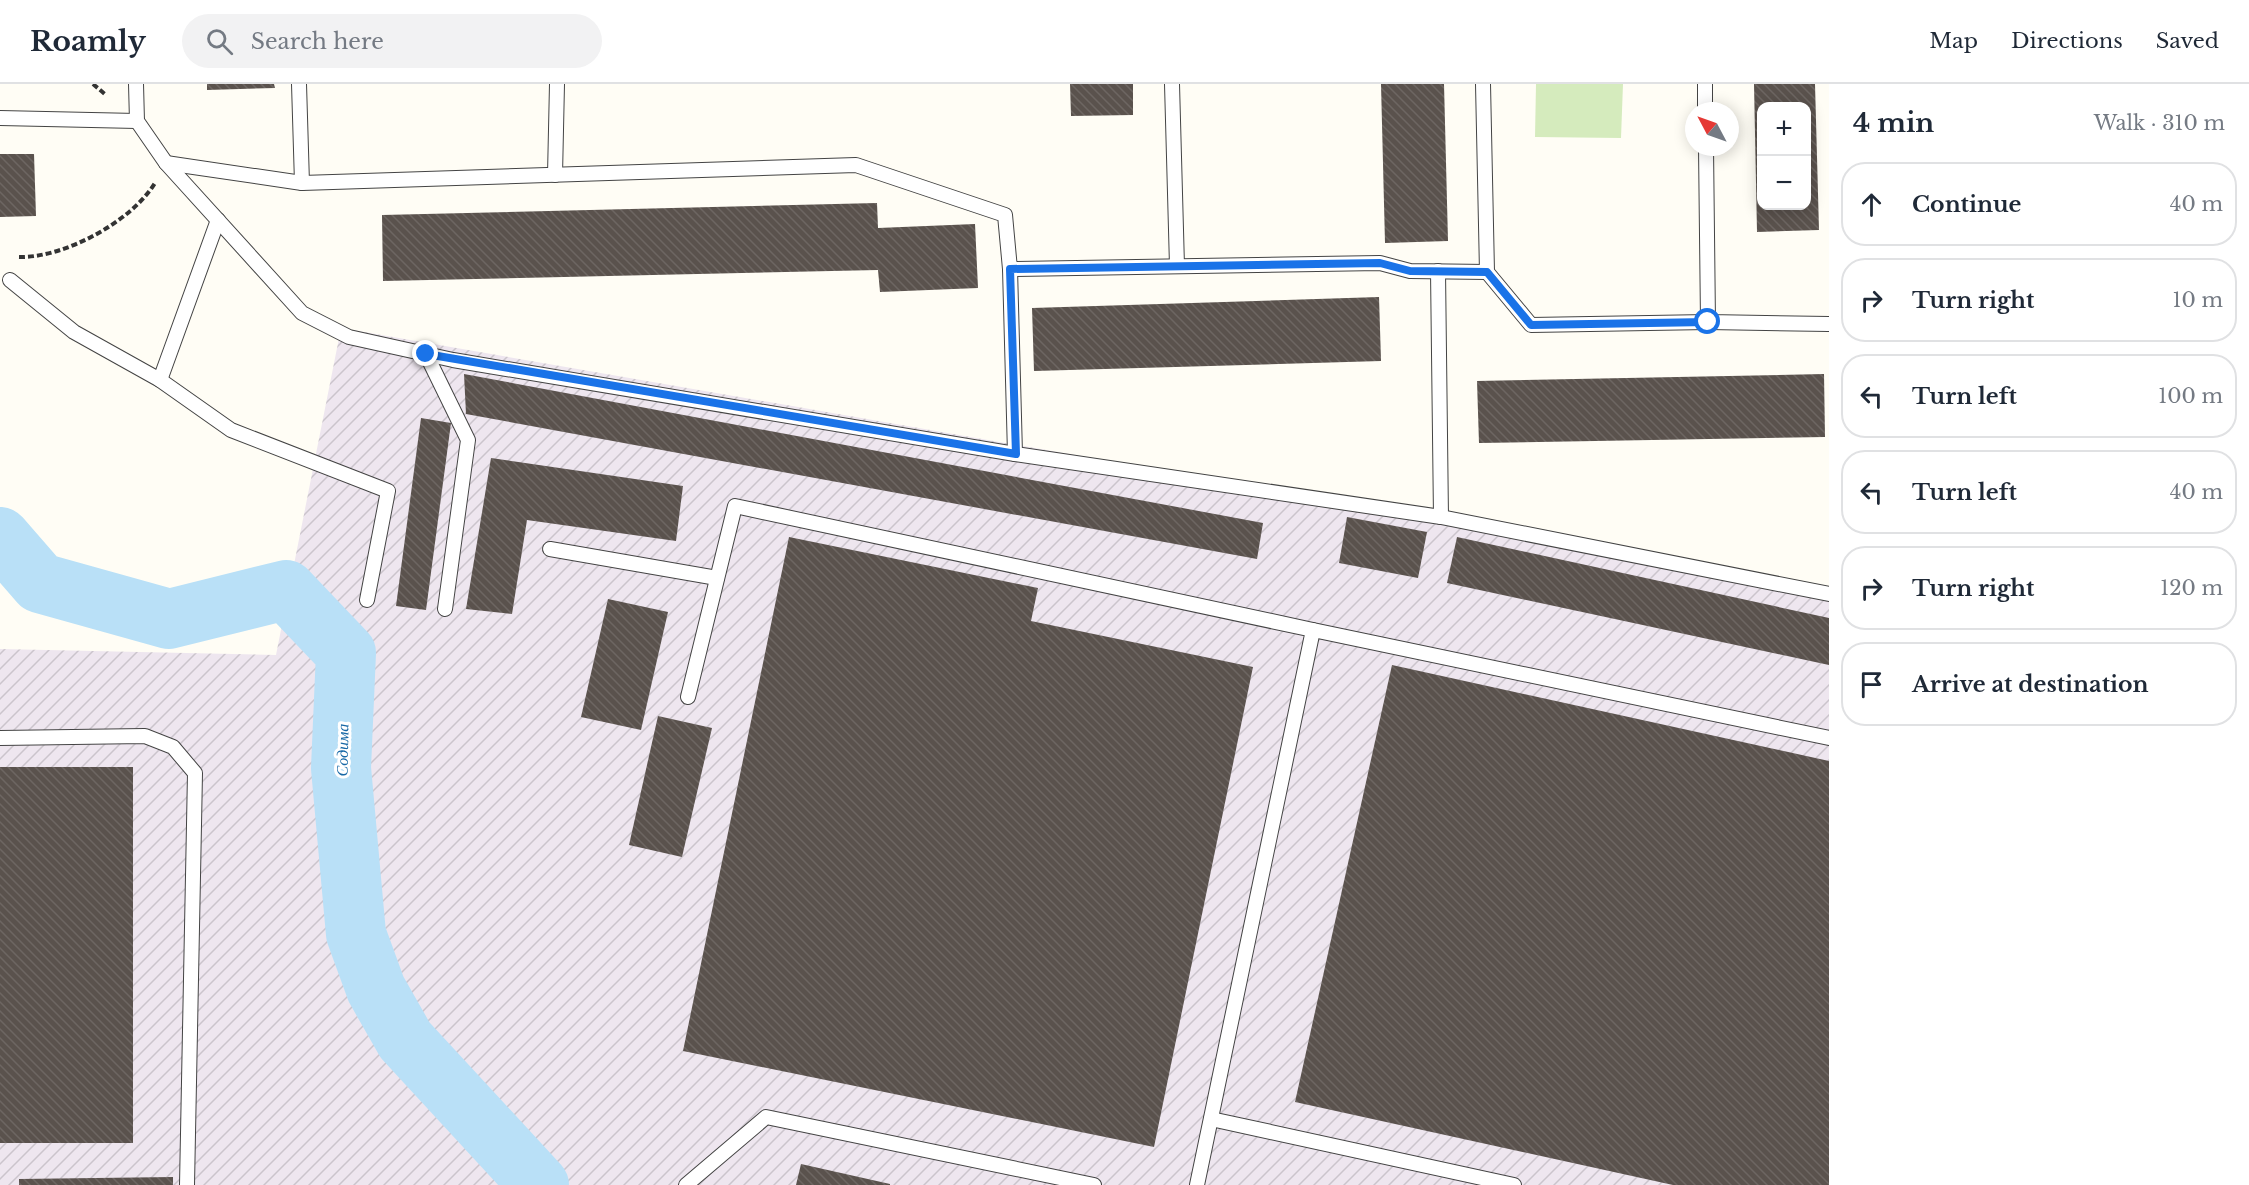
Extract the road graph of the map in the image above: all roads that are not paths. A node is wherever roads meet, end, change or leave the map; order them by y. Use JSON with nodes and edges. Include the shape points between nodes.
{"nodes":[{"id":1,"x":136,"y":84,"type":"edge"},
{"id":2,"x":299,"y":84,"type":"edge"},
{"id":3,"x":556,"y":84,"type":"edge"},
{"id":4,"x":1172,"y":84,"type":"edge"},
{"id":5,"x":1483,"y":84,"type":"edge"},
{"id":6,"x":1705,"y":84,"type":"edge"},
{"id":7,"x":1705,"y":102,"type":"edge"},
{"id":8,"x":0,"y":118,"type":"edge"},
{"id":9,"x":138,"y":121,"type":"junction"},
{"id":10,"x":1706,"y":156,"type":"edge"},
{"id":11,"x":166,"y":163,"type":"junction"},
{"id":12,"x":555,"y":175,"type":"junction"},
{"id":13,"x":302,"y":183,"type":"junction"},
{"id":14,"x":218,"y":220,"type":"junction"},
{"id":15,"x":1177,"y":266,"type":"junction"},
{"id":16,"x":1010,"y":269,"type":"junction"},
{"id":17,"x":1438,"y":271,"type":"junction"},
{"id":18,"x":1487,"y":272,"type":"junction"},
{"id":19,"x":10,"y":280,"type":"dead end"},
{"id":20,"x":1708,"y":322,"type":"junction"},
{"id":21,"x":1829,"y":324,"type":"edge"},
{"id":22,"x":426,"y":354,"type":"junction"},
{"id":23,"x":160,"y":380,"type":"junction"},
{"id":24,"x":1016,"y":454,"type":"junction"},
{"id":25,"x":1442,"y":517,"type":"junction"},
{"id":26,"x":550,"y":549,"type":"dead end"},
{"id":27,"x":717,"y":578,"type":"junction"},
{"id":28,"x":1829,"y":594,"type":"edge"},
{"id":29,"x":367,"y":600,"type":"dead end"},
{"id":30,"x":445,"y":609,"type":"dead end"},
{"id":31,"x":1313,"y":630,"type":"junction"},
{"id":32,"x":688,"y":697,"type":"dead end"},
{"id":33,"x":0,"y":738,"type":"edge"},
{"id":34,"x":1829,"y":738,"type":"edge"},
{"id":35,"x":1211,"y":1119,"type":"junction"},
{"id":36,"x":187,"y":1185,"type":"edge"},
{"id":37,"x":686,"y":1185,"type":"edge"},
{"id":38,"x":1094,"y":1185,"type":"edge"},
{"id":39,"x":1197,"y":1185,"type":"edge"},
{"id":40,"x":1514,"y":1185,"type":"edge"}],
"edges":[{"from":1,"to":9,"type":"lane"},
{"from":2,"to":13,"type":"lane"},
{"from":3,"to":12,"type":"lane"},
{"from":4,"to":15,"type":"lane"},
{"from":5,"to":18,"type":"lane"},
{"from":6,"to":7,"type":"lane"},
{"from":8,"to":9,"type":"lane"},
{"from":9,"to":11,"type":"lane"},
{"from":10,"to":20,"type":"lane"},
{"from":11,"to":13,"type":"lane"},
{"from":11,"to":14,"type":"lane"},
{"from":12,"to":13,"type":"lane"},
{"from":12,"to":16,"type":"lane","via":[[856,165],[1005,215]]},
{"from":14,"to":22,"type":"lane","via":[[302,313],[349,337]]},
{"from":14,"to":23,"type":"lane"},
{"from":15,"to":16,"type":"lane"},
{"from":15,"to":17,"type":"lane","via":[[1380,263],[1410,271]]},
{"from":16,"to":24,"type":"lane"},
{"from":17,"to":18,"type":"lane"},
{"from":17,"to":25,"type":"lane"},
{"from":18,"to":20,"type":"lane","via":[[1531,325]]},
{"from":19,"to":23,"type":"lane","via":[[74,332]]},
{"from":20,"to":21,"type":"lane"},
{"from":22,"to":24,"type":"lane"},
{"from":22,"to":30,"type":"lane","via":[[468,440]]},
{"from":23,"to":29,"type":"lane","via":[[231,430],[388,490]]},
{"from":24,"to":25,"type":"lane"},
{"from":25,"to":28,"type":"lane"},
{"from":26,"to":27,"type":"lane"},
{"from":27,"to":31,"type":"lane","via":[[735,506]]},
{"from":27,"to":32,"type":"lane"},
{"from":31,"to":34,"type":"lane"},
{"from":31,"to":35,"type":"lane"},
{"from":33,"to":36,"type":"lane","via":[[145,736],[173,747],[195,773]]},
{"from":35,"to":39,"type":"lane"},
{"from":35,"to":40,"type":"lane"},
{"from":37,"to":38,"type":"lane","via":[[765,1117]]}]}
